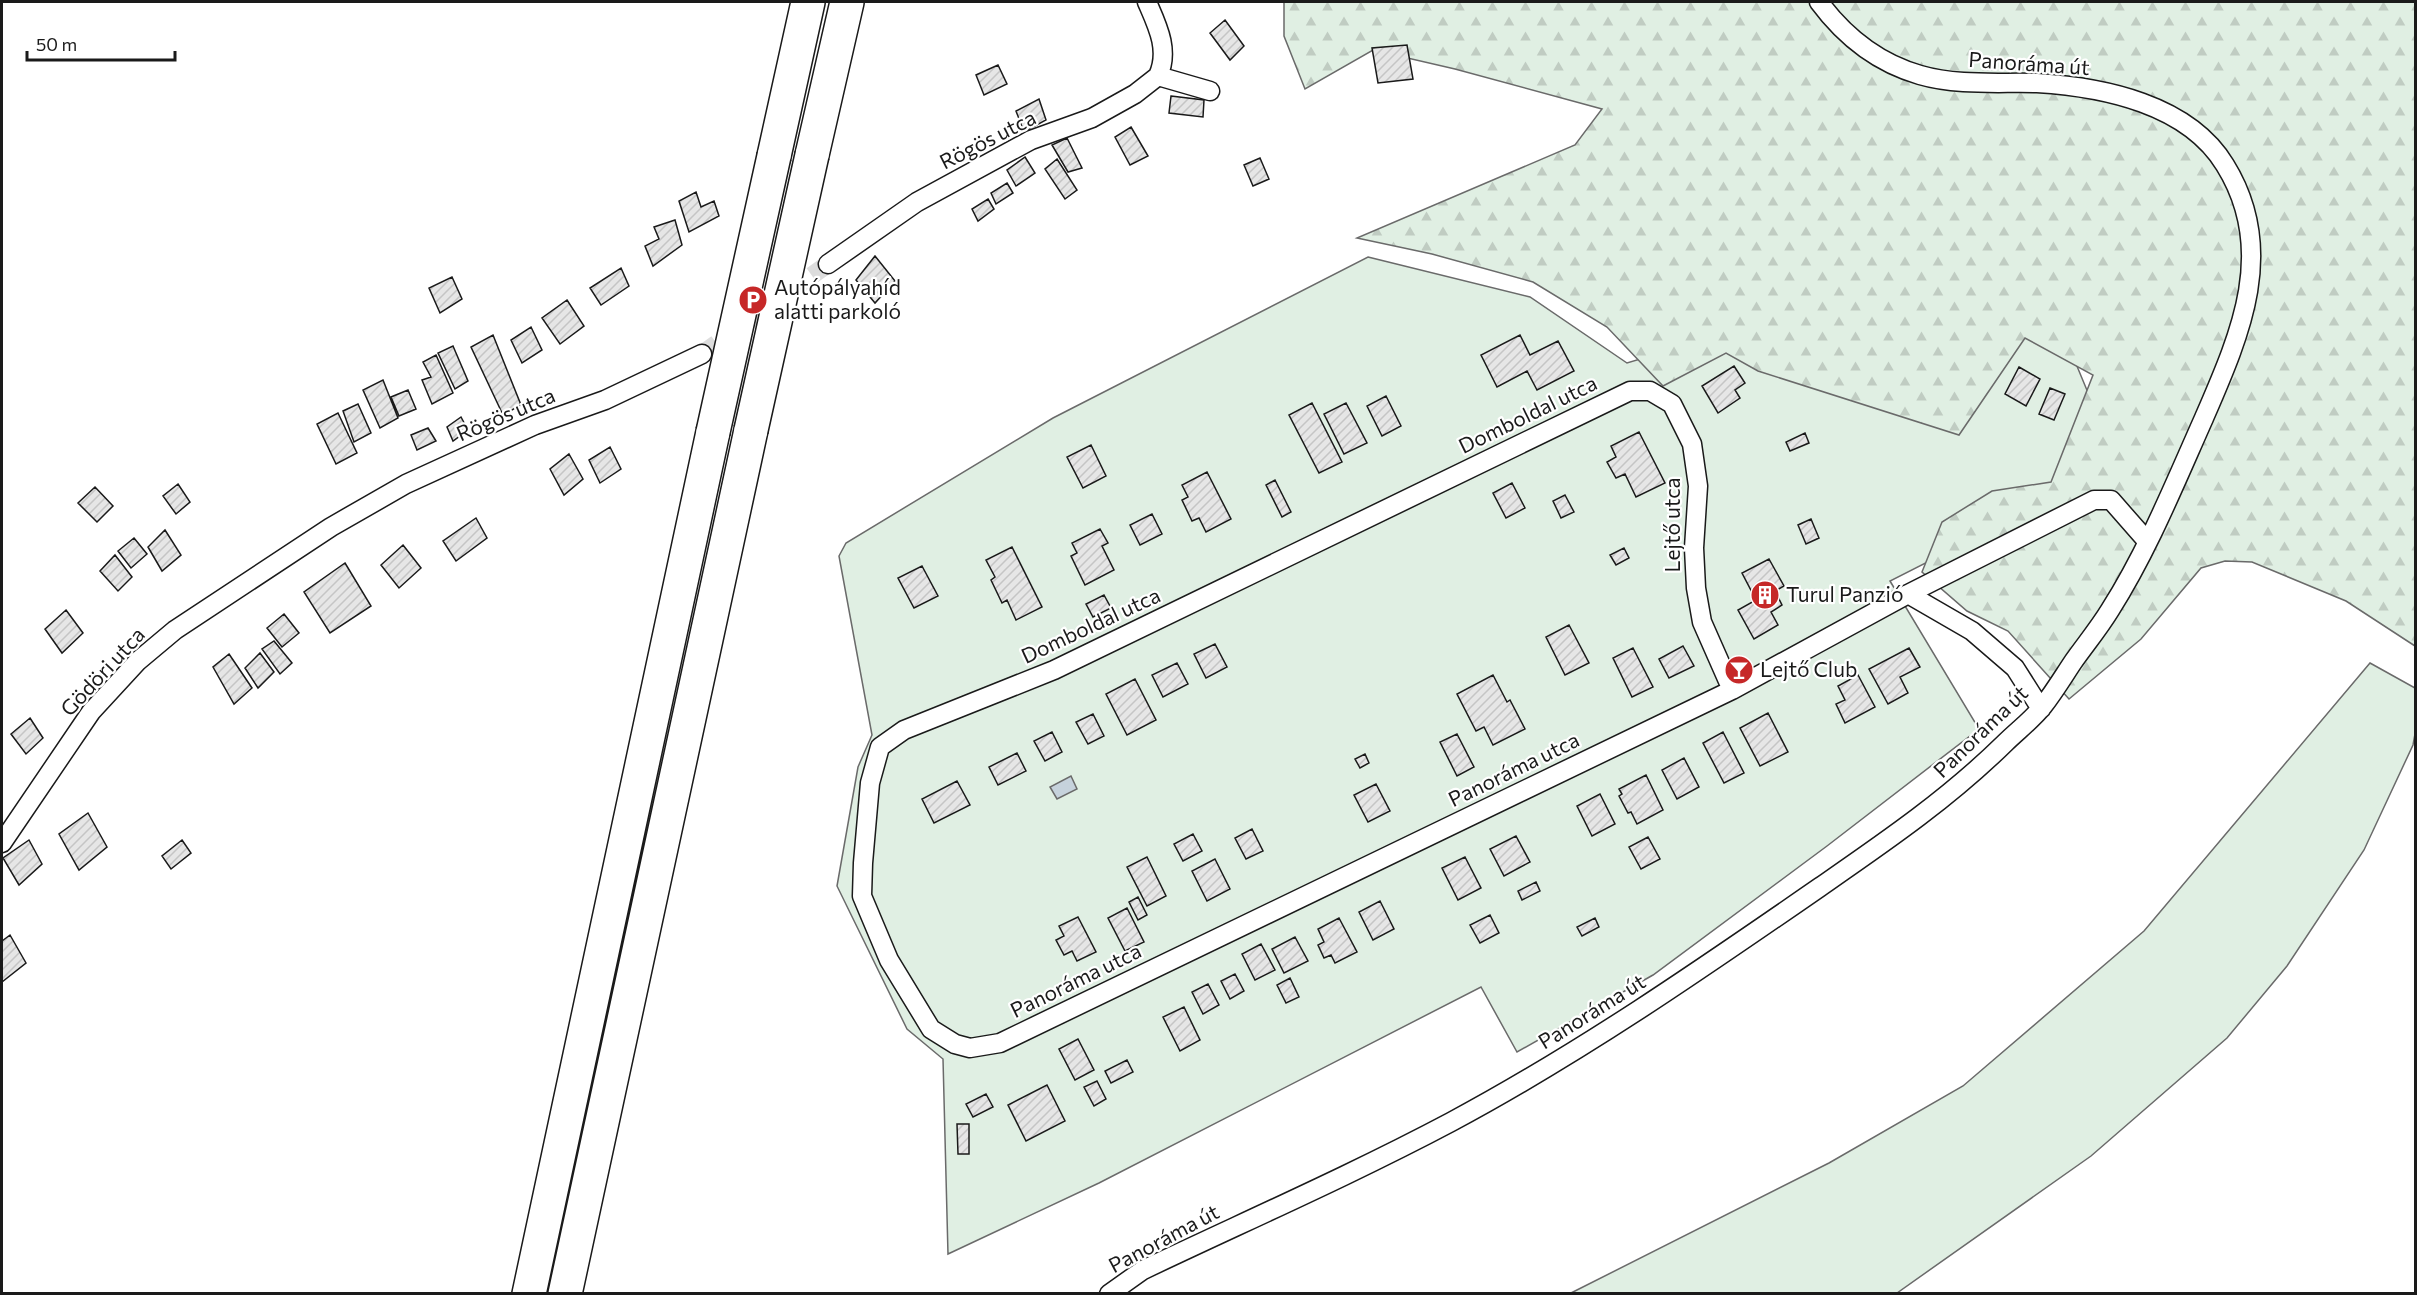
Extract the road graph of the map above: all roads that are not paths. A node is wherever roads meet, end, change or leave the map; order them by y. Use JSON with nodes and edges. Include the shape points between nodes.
{"nodes":[{"id":1,"x":808,"y":2,"type":"edge"},
{"id":2,"x":847,"y":2,"type":"edge"},
{"id":3,"x":1147,"y":2,"type":"edge"},
{"id":4,"x":1819,"y":2,"type":"edge"},
{"id":5,"x":1158,"y":75,"type":"junction"},
{"id":6,"x":1210,"y":91,"type":"dead end"},
{"id":7,"x":828,"y":264,"type":"tunnel mouth"},
{"id":8,"x":702,"y":354,"type":"tunnel mouth"},
{"id":9,"x":1630,"y":391,"type":"joint"},
{"id":10,"x":331,"y":527,"type":"joint"},
{"id":11,"x":2147,"y":541,"type":"junction"},
{"id":12,"x":1908,"y":594,"type":"junction"},
{"id":13,"x":1732,"y":690,"type":"junction"},
{"id":14,"x":2041,"y":709,"type":"junction"},
{"id":15,"x":2,"y":843,"type":"edge"},
{"id":16,"x":970,"y":1048,"type":"joint"},
{"id":17,"x":529,"y":1293,"type":"edge"},
{"id":18,"x":565,"y":1293,"type":"edge"},
{"id":19,"x":1110,"y":1293,"type":"edge"}],
"edges":[{"from":1,"to":17,"type":"highway","bridge":true},
{"from":2,"to":18,"type":"highway","bridge":true},
{"from":3,"to":5,"type":"street","via":[[1163,50]]},
{"from":4,"to":11,"type":"street","name":"Panoráma út","via":[[1862,48],[1893,66],[1924,77],[1956,82],[2040,84],[2131,99],[2172,116],[2201,136],[2222,160],[2241,194],[2252,232],[2252,270],[2226,367]]},
{"from":5,"to":6,"type":"street"},
{"from":5,"to":7,"type":"street","name":"Rögös utca","via":[[1135,94],[1092,118],[1030,140],[917,202]]},
{"from":8,"to":10,"type":"street","name":"Rögös utca","via":[[604,400],[465,456]]},
{"from":9,"to":13,"type":"street","name":"Lejtő utca","via":[[1650,390],[1672,404],[1692,444],[1698,486],[1696,588],[1702,622]]},
{"from":9,"to":16,"type":"street","name":"Domboldal utca","via":[[1054,670],[904,730],[880,747],[870,783],[862,896],[889,960],[931,1029]]},
{"from":10,"to":15,"type":"street","name":"Gödöri utca","via":[[175,630],[138,661],[91,712]]},
{"from":11,"to":12,"type":"street","name":"Panoráma utca","via":[[2111,500],[2094,500]]},
{"from":11,"to":14,"type":"street","name":"Panoráma út","via":[[2111,608]]},
{"from":12,"to":13,"type":"street","name":"Panoráma utca"},
{"from":12,"to":14,"type":"street","via":[[1972,631],[2015,668]]},
{"from":13,"to":16,"type":"street","name":"Panoráma utca","via":[[1000,1043]]},
{"from":14,"to":19,"type":"street","name":"Panoráma út","via":[[1928,812],[1608,1030],[1443,1126],[1143,1270]]}]}
